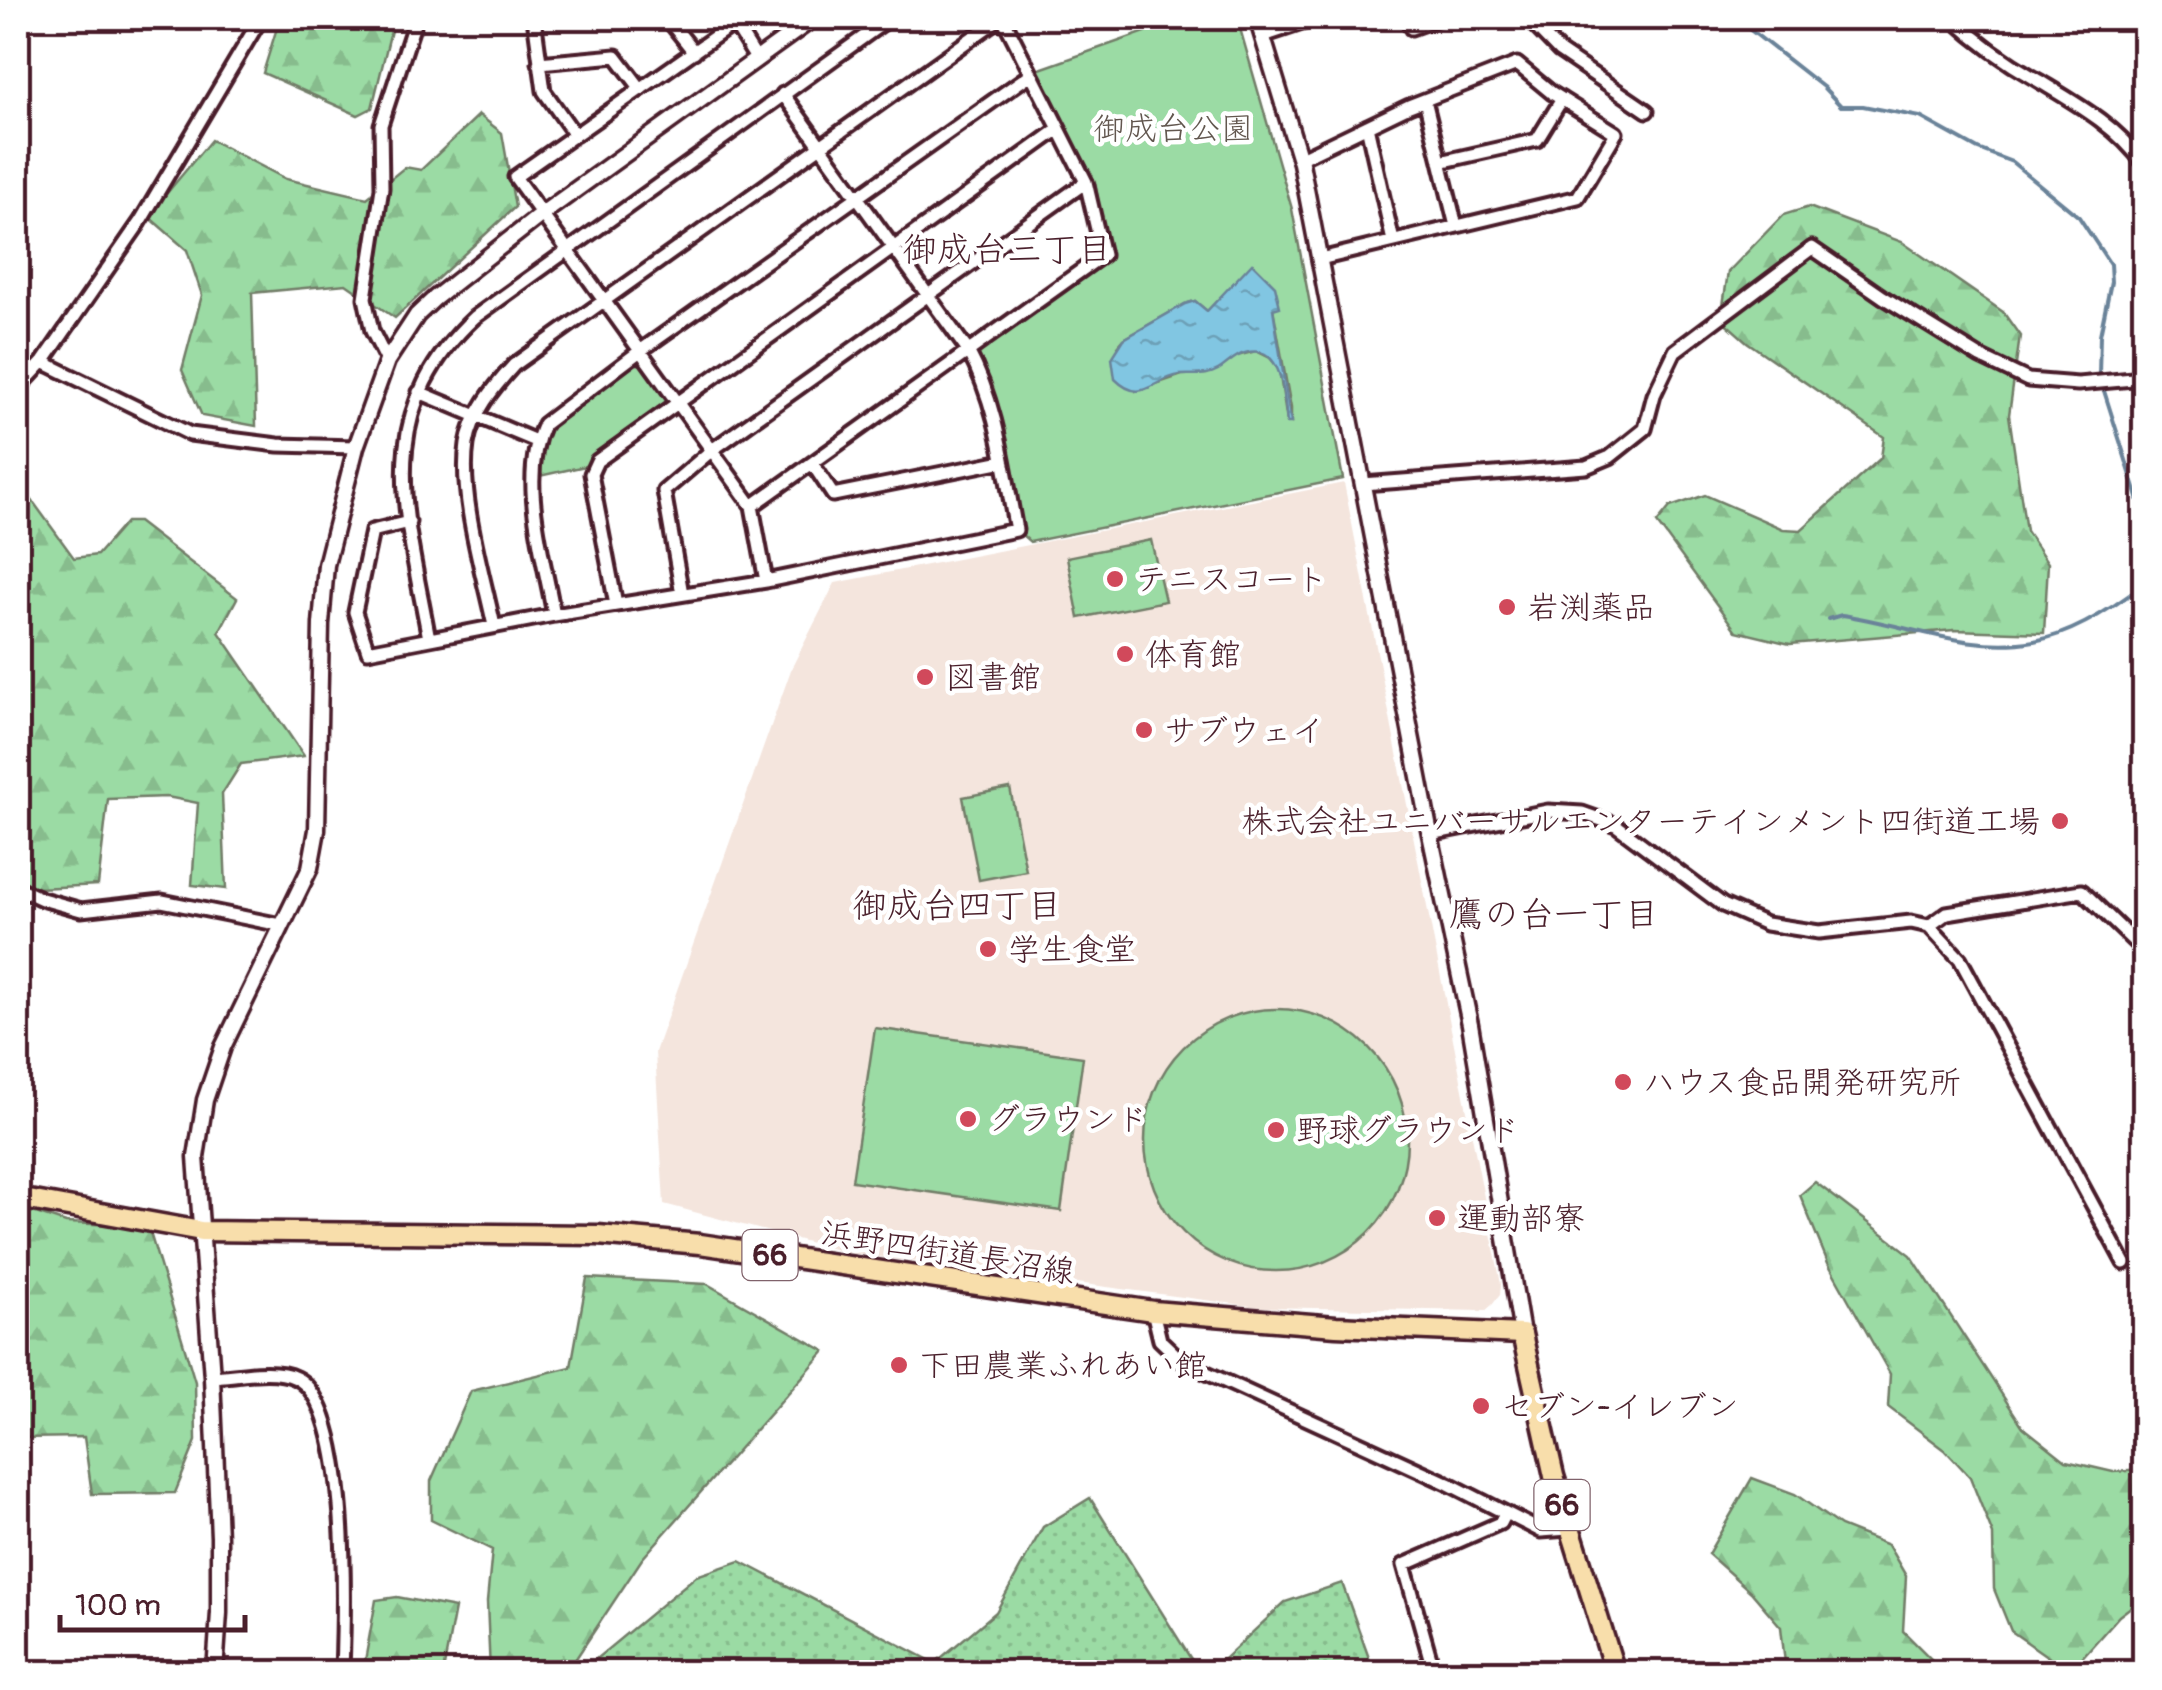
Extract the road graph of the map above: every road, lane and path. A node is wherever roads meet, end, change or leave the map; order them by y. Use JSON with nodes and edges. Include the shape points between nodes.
{"nodes":[{"id":1,"x":261,"y":18,"type":"edge"},
{"id":2,"x":416,"y":18,"type":"edge"},
{"id":3,"x":534,"y":18,"type":"edge"},
{"id":4,"x":667,"y":18,"type":"edge"},
{"id":5,"x":814,"y":18,"type":"edge"},
{"id":6,"x":890,"y":18,"type":"edge"},
{"id":7,"x":1002,"y":18,"type":"edge"},
{"id":8,"x":1257,"y":18,"type":"edge"},
{"id":9,"x":1318,"y":18,"type":"edge"},
{"id":10,"x":1407,"y":18,"type":"edge"},
{"id":11,"x":1439,"y":18,"type":"edge"},
{"id":12,"x":1527,"y":18,"type":"edge"},
{"id":13,"x":1952,"y":18,"type":"edge"},
{"id":14,"x":732,"y":21,"type":"edge"},
{"id":15,"x":1263,"y":36,"type":"junction"},
{"id":16,"x":694,"y":52,"type":"junction"},
{"id":17,"x":757,"y":60,"type":"junction"},
{"id":18,"x":539,"y":63,"type":"junction"},
{"id":19,"x":1031,"y":74,"type":"junction"},
{"id":20,"x":640,"y":89,"type":"junction"},
{"id":21,"x":783,"y":94,"type":"junction"},
{"id":22,"x":1562,"y":99,"type":"junction"},
{"id":23,"x":1425,"y":100,"type":"junction"},
{"id":24,"x":1648,"y":111,"type":"dead end"},
{"id":25,"x":1367,"y":126,"type":"junction"},
{"id":26,"x":1059,"y":129,"type":"junction"},
{"id":27,"x":575,"y":135,"type":"junction"},
{"id":28,"x":820,"y":146,"type":"junction"},
{"id":29,"x":1299,"y":158,"type":"junction"},
{"id":30,"x":1440,"y":162,"type":"junction"},
{"id":31,"x":2144,"y":164,"type":"edge"},
{"id":32,"x":1086,"y":182,"type":"junction"},
{"id":33,"x":857,"y":198,"type":"junction"},
{"id":34,"x":542,"y":214,"type":"junction"},
{"id":35,"x":1456,"y":226,"type":"junction"},
{"id":36,"x":1393,"y":241,"type":"junction"},
{"id":37,"x":892,"y":247,"type":"junction"},
{"id":38,"x":568,"y":250,"type":"junction"},
{"id":39,"x":1320,"y":258,"type":"junction"},
{"id":40,"x":928,"y":296,"type":"junction"},
{"id":41,"x":604,"y":300,"type":"junction"},
{"id":42,"x":640,"y":351,"type":"junction"},
{"id":43,"x":968,"y":351,"type":"junction"},
{"id":44,"x":387,"y":361,"type":"junction"},
{"id":45,"x":43,"y":362,"type":"junction"},
{"id":46,"x":2144,"y":378,"type":"edge"},
{"id":47,"x":18,"y":389,"type":"edge"},
{"id":48,"x":418,"y":392,"type":"junction"},
{"id":49,"x":679,"y":404,"type":"junction"},
{"id":50,"x":478,"y":416,"type":"junction"},
{"id":51,"x":536,"y":441,"type":"junction"},
{"id":52,"x":356,"y":447,"type":"junction"},
{"id":53,"x":712,"y":450,"type":"junction"},
{"id":54,"x":1003,"y":461,"type":"junction"},
{"id":55,"x":812,"y":463,"type":"junction"},
{"id":56,"x":1363,"y":484,"type":"junction"},
{"id":57,"x":752,"y":506,"type":"junction"},
{"id":58,"x":409,"y":522,"type":"junction"},
{"id":59,"x":766,"y":580,"type":"junction"},
{"id":60,"x":682,"y":594,"type":"junction"},
{"id":61,"x":616,"y":605,"type":"junction"},
{"id":62,"x":554,"y":615,"type":"junction"},
{"id":63,"x":494,"y":626,"type":"junction"},
{"id":64,"x":429,"y":639,"type":"junction"},
{"id":65,"x":1430,"y":834,"type":"junction"},
{"id":66,"x":18,"y":888,"type":"edge"},
{"id":67,"x":281,"y":925,"type":"junction"},
{"id":68,"x":1929,"y":926,"type":"junction"},
{"id":69,"x":2142,"y":943,"type":"edge"},
{"id":70,"x":18,"y":1198,"type":"edge"},
{"id":71,"x":200,"y":1231,"type":"junction"},
{"id":72,"x":2124,"y":1263,"type":"dead end"},
{"id":73,"x":1153,"y":1312,"type":"junction"},
{"id":74,"x":1522,"y":1334,"type":"junction"},
{"id":75,"x":212,"y":1378,"type":"junction"},
{"id":76,"x":1504,"y":1513,"type":"junction"},
{"id":77,"x":1568,"y":1529,"type":"junction"},
{"id":78,"x":215,"y":1672,"type":"edge"},
{"id":79,"x":342,"y":1672,"type":"edge"},
{"id":80,"x":1434,"y":1672,"type":"edge"},
{"id":81,"x":1615,"y":1672,"type":"edge"}],
"edges":[{"from":1,"to":45,"type":"street","via":[[171,173]]},
{"from":2,"to":44,"type":"street","via":[[381,125],[382,188],[366,298]]},
{"from":3,"to":18,"type":"street"},
{"from":4,"to":16,"type":"street"},
{"from":5,"to":17,"type":"street"},
{"from":6,"to":21,"type":"street"},
{"from":7,"to":19,"type":"street"},
{"from":7,"to":28,"type":"street"},
{"from":8,"to":15,"type":"street"},
{"from":9,"to":15,"type":"street"},
{"from":10,"to":11,"type":"street","via":[[1411,28]]},
{"from":12,"to":24,"type":"street","via":[[1558,51]]},
{"from":13,"to":31,"type":"street","via":[[1993,52],[2093,113]]},
{"from":14,"to":16,"type":"street"},
{"from":14,"to":17,"type":"street"},
{"from":15,"to":29,"type":"street"},
{"from":16,"to":20,"type":"street"},
{"from":17,"to":34,"type":"street"},
{"from":18,"to":20,"type":"street","via":[[616,56]]},
{"from":18,"to":27,"type":"street","via":[[544,91]]},
{"from":19,"to":26,"type":"street"},
{"from":19,"to":33,"type":"street"},
{"from":20,"to":27,"type":"street"},
{"from":21,"to":28,"type":"street"},
{"from":21,"to":38,"type":"street"},
{"from":22,"to":23,"type":"street","via":[[1518,64]]},
{"from":22,"to":30,"type":"street","via":[[1536,140]]},
{"from":22,"to":35,"type":"street","via":[[1616,133],[1578,197]]},
{"from":23,"to":25,"type":"street"},
{"from":23,"to":30,"type":"street"},
{"from":25,"to":29,"type":"street"},
{"from":25,"to":36,"type":"street"},
{"from":26,"to":32,"type":"street"},
{"from":26,"to":37,"type":"street"},
{"from":27,"to":34,"type":"street","via":[[516,177]]},
{"from":28,"to":33,"type":"street"},
{"from":28,"to":41,"type":"street"},
{"from":29,"to":39,"type":"street"},
{"from":30,"to":35,"type":"street"},
{"from":32,"to":40,"type":"street"},
{"from":32,"to":43,"type":"street","via":[[1104,256]]},
{"from":33,"to":37,"type":"street"},
{"from":33,"to":42,"type":"street"},
{"from":34,"to":38,"type":"street"},
{"from":34,"to":44,"type":"street","via":[[434,298]]},
{"from":35,"to":36,"type":"street"},
{"from":36,"to":39,"type":"street"},
{"from":37,"to":40,"type":"street"},
{"from":37,"to":49,"type":"street"},
{"from":38,"to":41,"type":"street"},
{"from":38,"to":48,"type":"street","via":[[452,338]]},
{"from":39,"to":56,"type":"street"},
{"from":40,"to":43,"type":"street"},
{"from":40,"to":53,"type":"street"},
{"from":41,"to":42,"type":"street"},
{"from":41,"to":50,"type":"street","via":[[514,365]]},
{"from":42,"to":49,"type":"street"},
{"from":42,"to":51,"type":"street","via":[[544,424]]},
{"from":43,"to":54,"type":"street","via":[[988,396]]},
{"from":43,"to":55,"type":"street"},
{"from":44,"to":52,"type":"street"},
{"from":45,"to":47,"type":"street"},
{"from":45,"to":52,"type":"street","via":[[190,434]]},
{"from":46,"to":56,"type":"street","via":[[2028,380],[1980,358],[1812,248],[1675,351],[1645,429],[1610,458],[1586,467]]},
{"from":48,"to":50,"type":"street"},
{"from":48,"to":58,"type":"street","via":[[405,439]]},
{"from":49,"to":53,"type":"street"},
{"from":49,"to":61,"type":"street","via":[[592,467]]},
{"from":50,"to":51,"type":"street"},
{"from":50,"to":63,"type":"street","via":[[465,482]]},
{"from":51,"to":62,"type":"street","via":[[531,480]]},
{"from":52,"to":67,"type":"street","via":[[326,565],[317,830],[310,868]]},
{"from":53,"to":57,"type":"street"},
{"from":53,"to":60,"type":"street","via":[[664,490]]},
{"from":54,"to":55,"type":"street","via":[[833,495]]},
{"from":54,"to":59,"type":"street","via":[[1016,530]]},
{"from":55,"to":57,"type":"street"},
{"from":56,"to":65,"type":"street"},
{"from":57,"to":59,"type":"street"},
{"from":58,"to":64,"type":"street"},
{"from":58,"to":64,"type":"street","via":[[372,531],[356,612],[368,651]]},
{"from":59,"to":60,"type":"street"},
{"from":60,"to":61,"type":"street"},
{"from":61,"to":62,"type":"street"},
{"from":62,"to":63,"type":"street"},
{"from":63,"to":64,"type":"street"},
{"from":65,"to":68,"type":"street","via":[[1548,811],[1582,813],[1616,825],[1724,904],[1766,924],[1819,932],[1895,922]]},
{"from":65,"to":74,"type":"street"},
{"from":66,"to":67,"type":"street","via":[[81,910],[162,901]]},
{"from":67,"to":71,"type":"street","via":[[205,1100],[196,1157]]},
{"from":68,"to":69,"type":"street","via":[[1947,913],[2082,892]]},
{"from":68,"to":72,"type":"street","via":[[1960,959]]},
{"from":70,"to":71,"type":"main road","name":"浜野四街道長沼線","number":"66"},
{"from":71,"to":73,"type":"main road","name":"浜野四街道長沼線","number":"66","via":[[598,1235],[700,1244]]},
{"from":71,"to":75,"type":"street"},
{"from":73,"to":74,"type":"main road","name":"浜野四街道長沼線","number":"66"},
{"from":73,"to":76,"type":"street","via":[[1160,1340],[1183,1362]]},
{"from":74,"to":77,"type":"main road","number":"66"},
{"from":75,"to":78,"type":"street","via":[[220,1613]]},
{"from":75,"to":79,"type":"street","via":[[294,1376],[325,1417],[336,1464],[344,1575]]},
{"from":76,"to":77,"type":"street","via":[[1540,1532]]},
{"from":76,"to":80,"type":"street","via":[[1500,1522],[1404,1566]]},
{"from":77,"to":81,"type":"main road","number":"66"}]}
